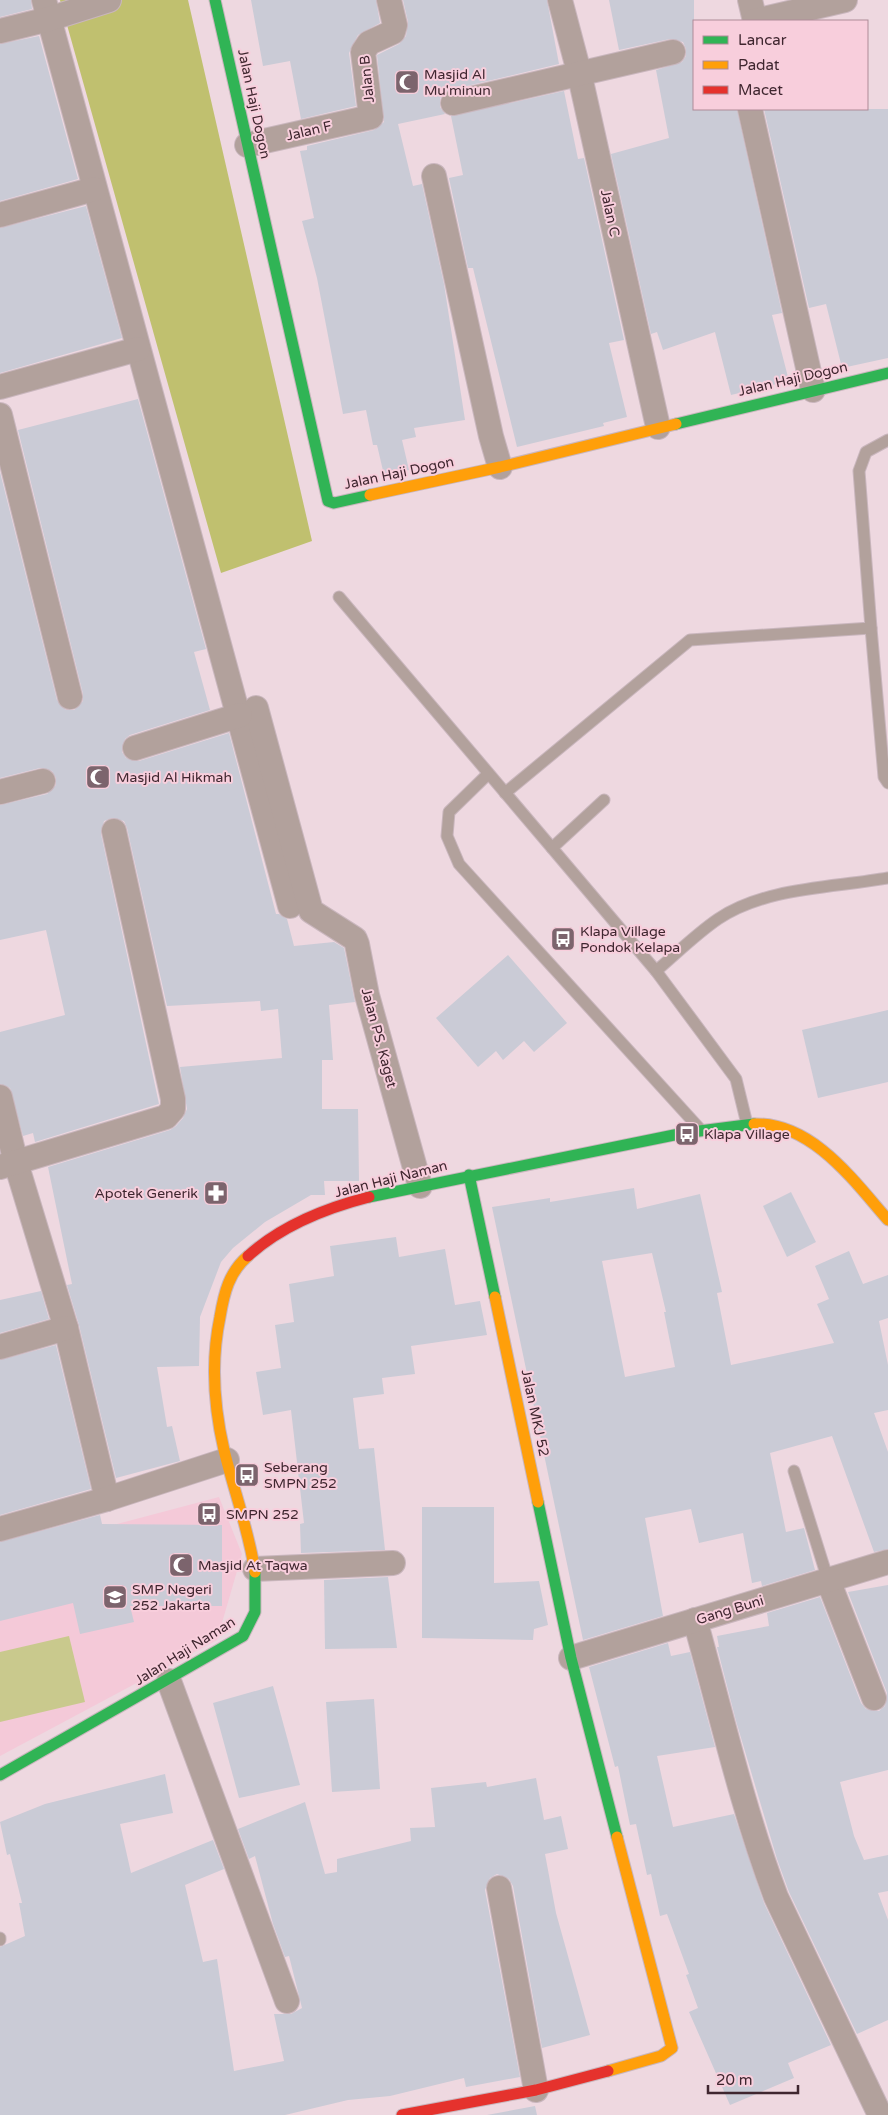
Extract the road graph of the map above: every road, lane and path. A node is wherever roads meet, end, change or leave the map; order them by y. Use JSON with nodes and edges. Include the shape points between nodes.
{"nodes":[{"id":1,"x":109,"y":0,"type":"edge"},
{"id":2,"x":215,"y":0,"type":"edge"},
{"id":3,"x":390,"y":0,"type":"edge"},
{"id":4,"x":560,"y":0,"type":"edge"},
{"id":5,"x":750,"y":0,"type":"edge"},
{"id":6,"x":845,"y":0,"type":"edge"},
{"id":7,"x":47,"y":9,"type":"edge"},
{"id":8,"x":755,"y":20,"type":"edge"},
{"id":9,"x":759,"y":20,"type":"edge"},
{"id":10,"x":0,"y":31,"type":"edge"},
{"id":11,"x":673,"y":52,"type":"dead end"},
{"id":12,"x":579,"y":72,"type":"junction"},
{"id":13,"x":453,"y":103,"type":"dead end"},
{"id":14,"x":750,"y":110,"type":"edge"},
{"id":15,"x":371,"y":117,"type":"joint"},
{"id":16,"x":247,"y":145,"type":"junction"},
{"id":17,"x":434,"y":176,"type":"dead end"},
{"id":18,"x":94,"y":189,"type":"junction"},
{"id":19,"x":0,"y":215,"type":"edge"},
{"id":20,"x":138,"y":349,"type":"junction"},
{"id":21,"x":888,"y":373,"type":"edge"},
{"id":22,"x":0,"y":387,"type":"edge"},
{"id":23,"x":813,"y":390,"type":"junction"},
{"id":24,"x":0,"y":415,"type":"edge"},
{"id":25,"x":658,"y":427,"type":"junction"},
{"id":26,"x":888,"y":440,"type":"edge"},
{"id":27,"x":500,"y":467,"type":"junction"},
{"id":28,"x":339,"y":597,"type":"dead end"},
{"id":29,"x":871,"y":628,"type":"junction"},
{"id":30,"x":70,"y":696,"type":"dead end"},
{"id":31,"x":248,"y":712,"type":"junction"},
{"id":32,"x":135,"y":748,"type":"dead end"},
{"id":33,"x":488,"y":774,"type":"junction"},
{"id":34,"x":43,"y":781,"type":"dead end"},
{"id":35,"x":888,"y":783,"type":"edge"},
{"id":36,"x":0,"y":792,"type":"edge"},
{"id":37,"x":505,"y":793,"type":"junction"},
{"id":38,"x":604,"y":800,"type":"dead end"},
{"id":39,"x":114,"y":831,"type":"dead end"},
{"id":40,"x":552,"y":848,"type":"junction"},
{"id":41,"x":888,"y":878,"type":"edge"},
{"id":42,"x":656,"y":972,"type":"junction"},
{"id":43,"x":0,"y":1097,"type":"edge"},
{"id":44,"x":747,"y":1124,"type":"junction"},
{"id":45,"x":702,"y":1131,"type":"junction"},
{"id":46,"x":8,"y":1165,"type":"edge"},
{"id":47,"x":469,"y":1175,"type":"junction"},
{"id":48,"x":420,"y":1186,"type":"junction"},
{"id":49,"x":888,"y":1220,"type":"edge"},
{"id":50,"x":66,"y":1328,"type":"junction"},
{"id":51,"x":0,"y":1346,"type":"edge"},
{"id":52,"x":227,"y":1460,"type":"junction"},
{"id":53,"x":794,"y":1471,"type":"dead end"},
{"id":54,"x":107,"y":1499,"type":"junction"},
{"id":55,"x":0,"y":1529,"type":"edge"},
{"id":56,"x":888,"y":1562,"type":"edge"},
{"id":57,"x":393,"y":1563,"type":"dead end"},
{"id":58,"x":255,"y":1569,"type":"junction"},
{"id":59,"x":828,"y":1580,"type":"junction"},
{"id":60,"x":695,"y":1620,"type":"junction"},
{"id":61,"x":571,"y":1658,"type":"junction"},
{"id":62,"x":169,"y":1681,"type":"junction"},
{"id":63,"x":874,"y":1698,"type":"dead end"},
{"id":64,"x":0,"y":1775,"type":"edge"},
{"id":65,"x":499,"y":1888,"type":"dead end"},
{"id":66,"x":287,"y":2001,"type":"dead end"},
{"id":67,"x":536,"y":2090,"type":"junction"},
{"id":68,"x":402,"y":2115,"type":"edge"},
{"id":69,"x":880,"y":2115,"type":"edge"}],
"edges":[{"from":1,"to":7,"type":"street"},
{"from":2,"to":16,"type":"street","name":"Jalan Haji Dogon"},
{"from":3,"to":15,"type":"street","name":"Jalan B","via":[[395,26],[393,32],[369,43],[363,52]]},
{"from":4,"to":12,"type":"street","name":"Jalan C"},
{"from":5,"to":8,"type":"street"},
{"from":6,"to":9,"type":"street"},
{"from":7,"to":10,"type":"street"},
{"from":7,"to":18,"type":"street"},
{"from":11,"to":12,"type":"street"},
{"from":12,"to":13,"type":"street"},
{"from":12,"to":25,"type":"street","name":"Jalan C"},
{"from":14,"to":23,"type":"street"},
{"from":15,"to":16,"type":"street","name":"Jalan F"},
{"from":16,"to":27,"type":"street","name":"Jalan Haji Dogon","via":[[326,498],[334,503]]},
{"from":17,"to":27,"type":"street"},
{"from":18,"to":19,"type":"street"},
{"from":18,"to":20,"type":"street"},
{"from":20,"to":22,"type":"street"},
{"from":20,"to":31,"type":"street"},
{"from":21,"to":23,"type":"street","name":"Jalan Haji Dogon"},
{"from":23,"to":25,"type":"street","name":"Jalan Haji Dogon"},
{"from":24,"to":30,"type":"street"},
{"from":25,"to":27,"type":"street","name":"Jalan Haji Dogon"},
{"from":26,"to":29,"type":"lane","via":[[866,452],[859,471]]},
{"from":28,"to":33,"type":"lane"},
{"from":29,"to":35,"type":"lane","via":[[884,777]]},
{"from":29,"to":37,"type":"lane","via":[[690,640]]},
{"from":31,"to":32,"type":"street"},
{"from":31,"to":48,"type":"street","name":"Jalan PS. Kaget","via":[[301,909],[355,939],[357,944],[367,995]]},
{"from":33,"to":37,"type":"lane"},
{"from":33,"to":45,"type":"lane","via":[[449,812],[447,836],[459,864]]},
{"from":34,"to":36,"type":"street"},
{"from":37,"to":40,"type":"lane"},
{"from":38,"to":40,"type":"lane"},
{"from":39,"to":46,"type":"street","via":[[173,1109],[166,1117]]},
{"from":40,"to":42,"type":"lane"},
{"from":41,"to":42,"type":"lane","via":[[778,895],[747,904],[718,920]]},
{"from":42,"to":44,"type":"lane","via":[[736,1079]]},
{"from":43,"to":46,"type":"street"},
{"from":44,"to":45,"type":"street","name":"Jalan Haji Naman"},
{"from":44,"to":49,"type":"street","name":"Jalan Haji Naman","via":[[788,1129],[824,1150]]},
{"from":45,"to":47,"type":"street","name":"Jalan Haji Naman"},
{"from":46,"to":50,"type":"street"},
{"from":47,"to":48,"type":"street","name":"Jalan Haji Naman"},
{"from":47,"to":61,"type":"street","name":"Jalan MKJ 52"},
{"from":48,"to":52,"type":"street","name":"Jalan Haji Naman","via":[[348,1203],[315,1215],[254,1250],[232,1274],[222,1304],[214,1385]]},
{"from":50,"to":51,"type":"street"},
{"from":50,"to":54,"type":"street"},
{"from":52,"to":54,"type":"street"},
{"from":52,"to":58,"type":"street","name":"Jalan Haji Naman"},
{"from":53,"to":59,"type":"lane"},
{"from":54,"to":55,"type":"street"},
{"from":56,"to":59,"type":"street","name":"Gang Buni"},
{"from":57,"to":58,"type":"street"},
{"from":58,"to":62,"type":"street","name":"Jalan Haji Naman","via":[[256,1611],[243,1636]]},
{"from":59,"to":60,"type":"street","name":"Gang Buni"},
{"from":59,"to":63,"type":"street"},
{"from":60,"to":61,"type":"street","name":"Gang Buni"},
{"from":60,"to":69,"type":"street","via":[[762,1860],[776,1897]]},
{"from":61,"to":67,"type":"street","name":"Jalan MKJ 52","via":[[672,2048],[661,2056]]},
{"from":62,"to":64,"type":"street","name":"Jalan Haji Naman"},
{"from":62,"to":66,"type":"street"},
{"from":65,"to":67,"type":"street"},
{"from":67,"to":68,"type":"street"}]}
